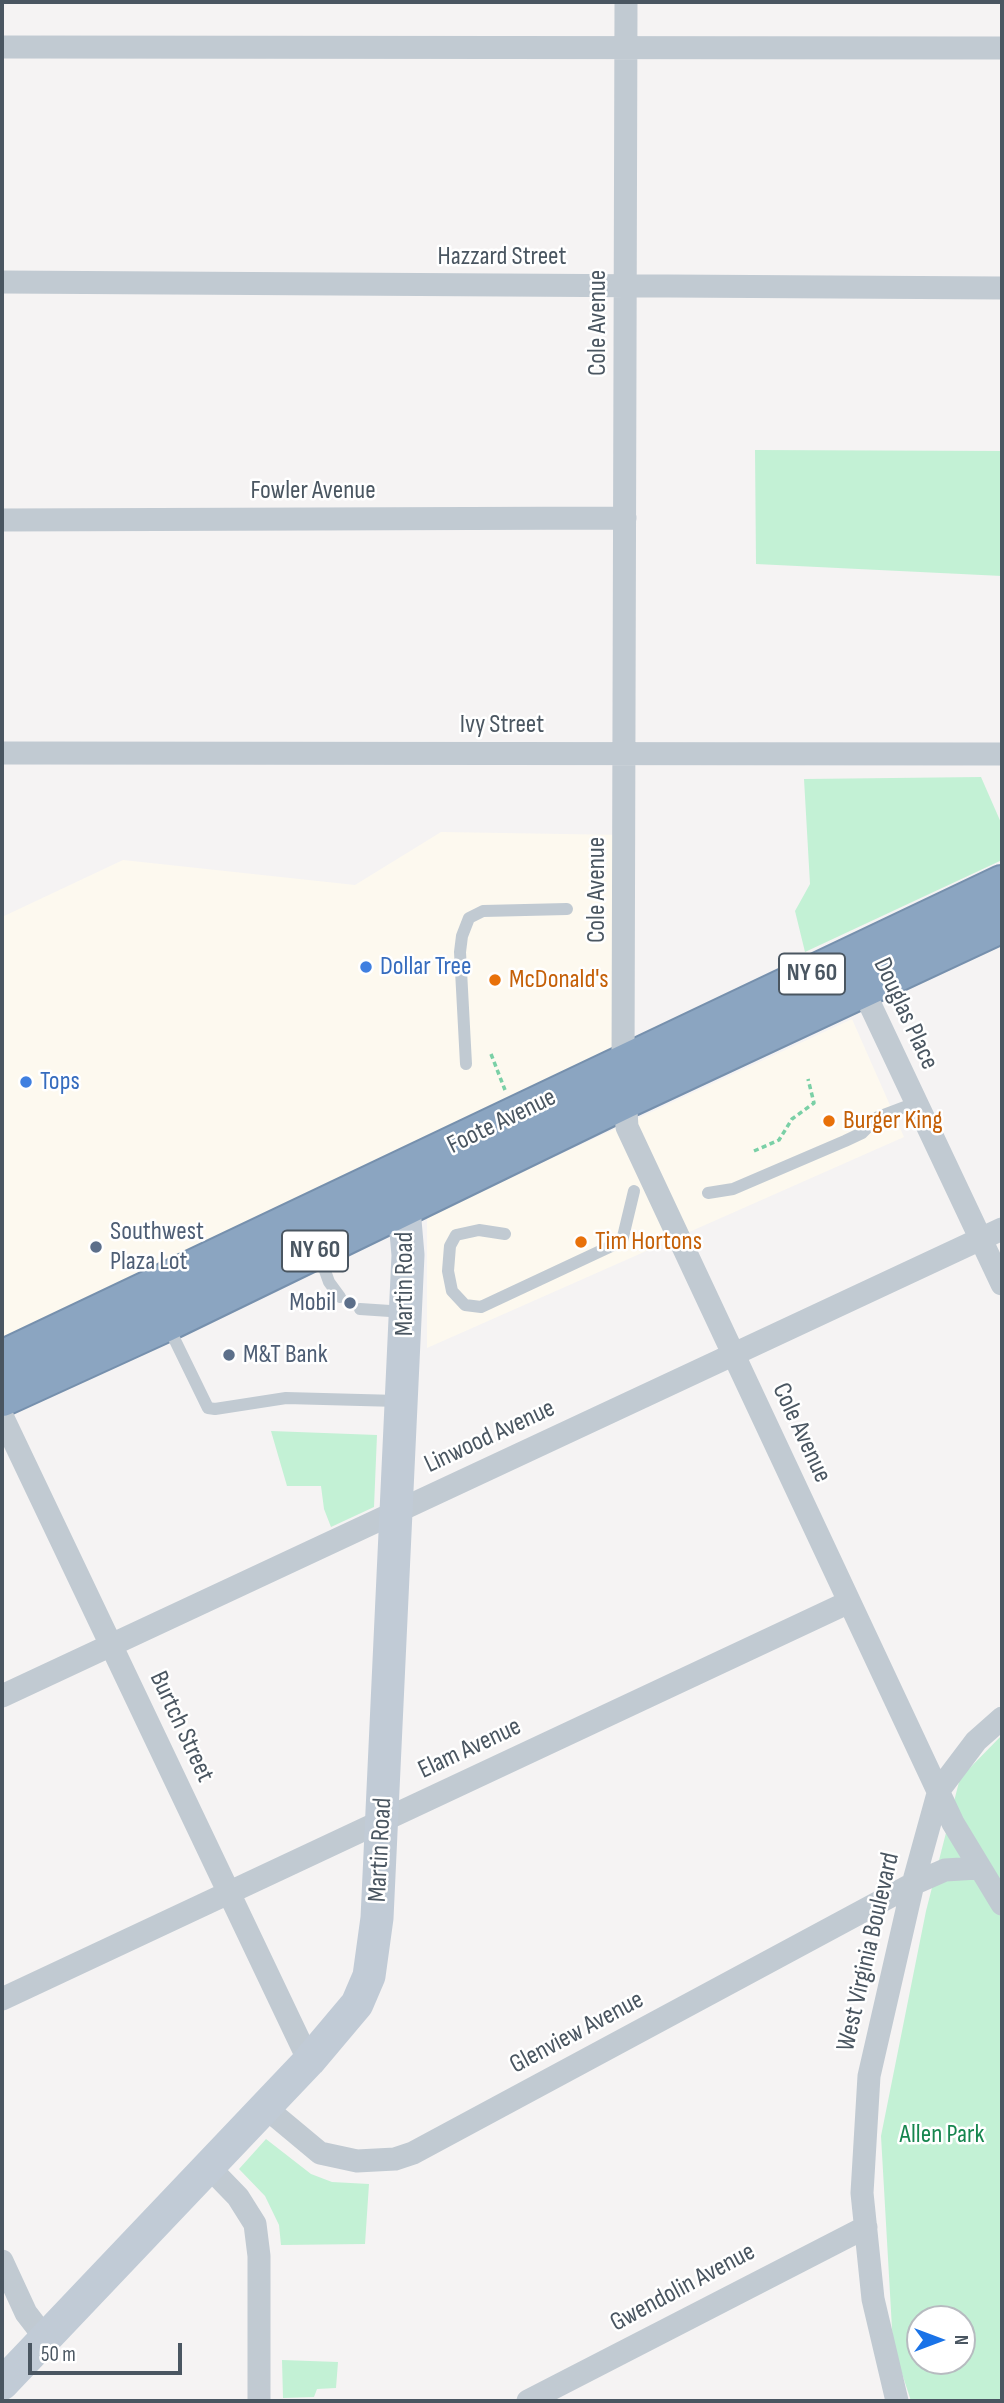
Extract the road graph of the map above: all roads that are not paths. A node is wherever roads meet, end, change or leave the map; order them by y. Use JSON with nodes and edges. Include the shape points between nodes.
{"nodes":[{"id":1,"x":626,"y":2,"type":"edge"},
{"id":2,"x":2,"y":47,"type":"edge"},
{"id":3,"x":626,"y":47,"type":"junction"},
{"id":4,"x":1002,"y":48,"type":"edge"},
{"id":5,"x":2,"y":282,"type":"edge"},
{"id":6,"x":626,"y":286,"type":"junction"},
{"id":7,"x":1002,"y":288,"type":"edge"},
{"id":8,"x":625,"y":518,"type":"junction"},
{"id":9,"x":2,"y":520,"type":"edge"},
{"id":10,"x":2,"y":753,"type":"edge"},
{"id":11,"x":625,"y":753,"type":"junction"},
{"id":12,"x":1002,"y":754,"type":"edge"},
{"id":13,"x":1002,"y":885,"type":"edge"},
{"id":14,"x":568,"y":909,"type":"dead end"},
{"id":15,"x":1002,"y":923,"type":"edge"},
{"id":16,"x":855,"y":973,"type":"junction"},
{"id":17,"x":466,"y":1064,"type":"dead end"},
{"id":18,"x":624,"y":1082,"type":"junction"},
{"id":19,"x":915,"y":1103,"type":"junction"},
{"id":20,"x":634,"y":1191,"type":"dead end"},
{"id":21,"x":398,"y":1192,"type":"junction"},
{"id":22,"x":708,"y":1193,"type":"dead end"},
{"id":23,"x":992,"y":1233,"type":"edge"},
{"id":24,"x":505,"y":1234,"type":"dead end"},
{"id":25,"x":317,"y":1250,"type":"junction"},
{"id":26,"x":1002,"y":1283,"type":"edge"},
{"id":27,"x":340,"y":1297,"type":"dead end"},
{"id":28,"x":360,"y":1309,"type":"dead end"},
{"id":29,"x":406,"y":1312,"type":"junction"},
{"id":30,"x":166,"y":1322,"type":"junction"},
{"id":31,"x":732,"y":1353,"type":"junction"},
{"id":32,"x":2,"y":1360,"type":"edge"},
{"id":33,"x":2,"y":1397,"type":"edge"},
{"id":34,"x":402,"y":1401,"type":"junction"},
{"id":35,"x":2,"y":1416,"type":"edge"},
{"id":36,"x":397,"y":1513,"type":"junction"},
{"id":37,"x":849,"y":1602,"type":"junction"},
{"id":38,"x":111,"y":1645,"type":"junction"},
{"id":39,"x":2,"y":1696,"type":"edge"},
{"id":40,"x":1002,"y":1717,"type":"edge"},
{"id":41,"x":939,"y":1790,"type":"junction"},
{"id":42,"x":383,"y":1821,"type":"junction"},
{"id":43,"x":978,"y":1868,"type":"junction"},
{"id":44,"x":913,"y":1884,"type":"junction"},
{"id":45,"x":229,"y":1893,"type":"junction"},
{"id":46,"x":1002,"y":1904,"type":"edge"},
{"id":47,"x":2,"y":1999,"type":"edge"},
{"id":48,"x":309,"y":2061,"type":"junction"},
{"id":49,"x":266,"y":2108,"type":"junction"},
{"id":50,"x":208,"y":2166,"type":"junction"},
{"id":51,"x":866,"y":2227,"type":"junction"},
{"id":52,"x":2,"y":2261,"type":"edge"},
{"id":53,"x":46,"y":2339,"type":"junction"},
{"id":54,"x":2,"y":2384,"type":"edge"},
{"id":55,"x":259,"y":2401,"type":"edge"},
{"id":56,"x":528,"y":2401,"type":"edge"},
{"id":57,"x":897,"y":2401,"type":"edge"}],
"edges":[{"from":1,"to":3,"type":"street","name":"Cole Avenue"},
{"from":2,"to":3,"type":"street"},
{"from":3,"to":4,"type":"street"},
{"from":3,"to":6,"type":"street","name":"Cole Avenue"},
{"from":5,"to":6,"type":"street","name":"Hazzard Street"},
{"from":6,"to":7,"type":"street","name":"Hazzard Street"},
{"from":6,"to":8,"type":"street","name":"Cole Avenue"},
{"from":8,"to":9,"type":"street","name":"Fowler Avenue"},
{"from":8,"to":11,"type":"street","name":"Cole Avenue"},
{"from":10,"to":11,"type":"street","name":"Ivy Street"},
{"from":11,"to":12,"type":"street","name":"Ivy Street"},
{"from":11,"to":18,"type":"street","name":"Cole Avenue"},
{"from":13,"to":16,"type":"highway","name":"Foote Avenue","number":"NY 60"},
{"from":14,"to":17,"type":"lane","via":[[483,911],[469,918],[460,952]]},
{"from":15,"to":16,"type":"highway","name":"Foote Avenue","number":"NY 60"},
{"from":16,"to":18,"type":"highway","name":"Foote Avenue","number":"NY 60"},
{"from":16,"to":19,"type":"street","name":"Douglas Place"},
{"from":18,"to":21,"type":"highway","name":"Foote Avenue","number":"NY 60"},
{"from":18,"to":31,"type":"street","name":"Cole Avenue","via":[[627,1127]]},
{"from":19,"to":22,"type":"lane","via":[[878,1117],[845,1142],[733,1189]]},
{"from":19,"to":23,"type":"street","name":"Douglas Place"},
{"from":20,"to":24,"type":"lane","via":[[622,1241],[481,1307],[465,1305],[452,1291],[448,1271],[456,1235],[479,1230]]},
{"from":21,"to":25,"type":"highway","name":"Foote Avenue","number":"NY 60"},
{"from":21,"to":29,"type":"street","name":"Martin Road","via":[[408,1255]]},
{"from":21,"to":32,"type":"highway","name":"Foote Avenue","number":"NY 60"},
{"from":23,"to":26,"type":"street","name":"Douglas Place"},
{"from":23,"to":31,"type":"street","name":"Linwood Avenue"},
{"from":25,"to":27,"type":"lane","via":[[329,1283]]},
{"from":25,"to":30,"type":"highway","name":"Foote Avenue","number":"NY 60"},
{"from":28,"to":29,"type":"lane"},
{"from":29,"to":34,"type":"street","name":"Martin Road"},
{"from":30,"to":33,"type":"highway","name":"Foote Avenue","number":"NY 60"},
{"from":30,"to":34,"type":"lane","via":[[208,1408],[286,1398]]},
{"from":31,"to":36,"type":"street","name":"Linwood Avenue"},
{"from":31,"to":37,"type":"street","name":"Cole Avenue"},
{"from":34,"to":36,"type":"street","name":"Martin Road"},
{"from":35,"to":38,"type":"street","name":"Burtch Street"},
{"from":36,"to":38,"type":"street","name":"Linwood Avenue"},
{"from":36,"to":42,"type":"street","name":"Martin Road"},
{"from":37,"to":41,"type":"street","name":"Cole Avenue"},
{"from":37,"to":42,"type":"street","name":"Elam Avenue"},
{"from":38,"to":39,"type":"street","name":"Linwood Avenue"},
{"from":38,"to":45,"type":"street","name":"Burtch Street"},
{"from":40,"to":41,"type":"street","name":"West Virginia Boulevard","via":[[976,1741]]},
{"from":41,"to":43,"type":"street","name":"Cole Avenue"},
{"from":41,"to":44,"type":"street","name":"West Virginia Boulevard"},
{"from":42,"to":45,"type":"street","name":"Elam Avenue"},
{"from":42,"to":48,"type":"street","name":"Martin Road","via":[[377,1928],[369,1976],[356,2004]]},
{"from":43,"to":44,"type":"street","via":[[945,1870]]},
{"from":43,"to":46,"type":"street","name":"Cole Avenue"},
{"from":44,"to":49,"type":"street","name":"Glenview Avenue","via":[[395,2159],[357,2161],[320,2153]]},
{"from":44,"to":51,"type":"street","name":"West Virginia Boulevard","via":[[869,2076],[862,2162]]},
{"from":45,"to":47,"type":"street","name":"Elam Avenue"},
{"from":45,"to":48,"type":"street","name":"Burtch Street"},
{"from":48,"to":49,"type":"street","name":"Martin Road"},
{"from":49,"to":50,"type":"street","name":"Martin Road"},
{"from":50,"to":53,"type":"street","name":"Martin Road"},
{"from":50,"to":55,"type":"street","via":[[255,2224]]},
{"from":51,"to":56,"type":"street","name":"Gwendolin Avenue"},
{"from":51,"to":57,"type":"street","name":"West Virginia Boulevard","via":[[873,2299]]},
{"from":52,"to":53,"type":"street","via":[[26,2313]]},
{"from":53,"to":54,"type":"street","name":"Martin Road"}]}
